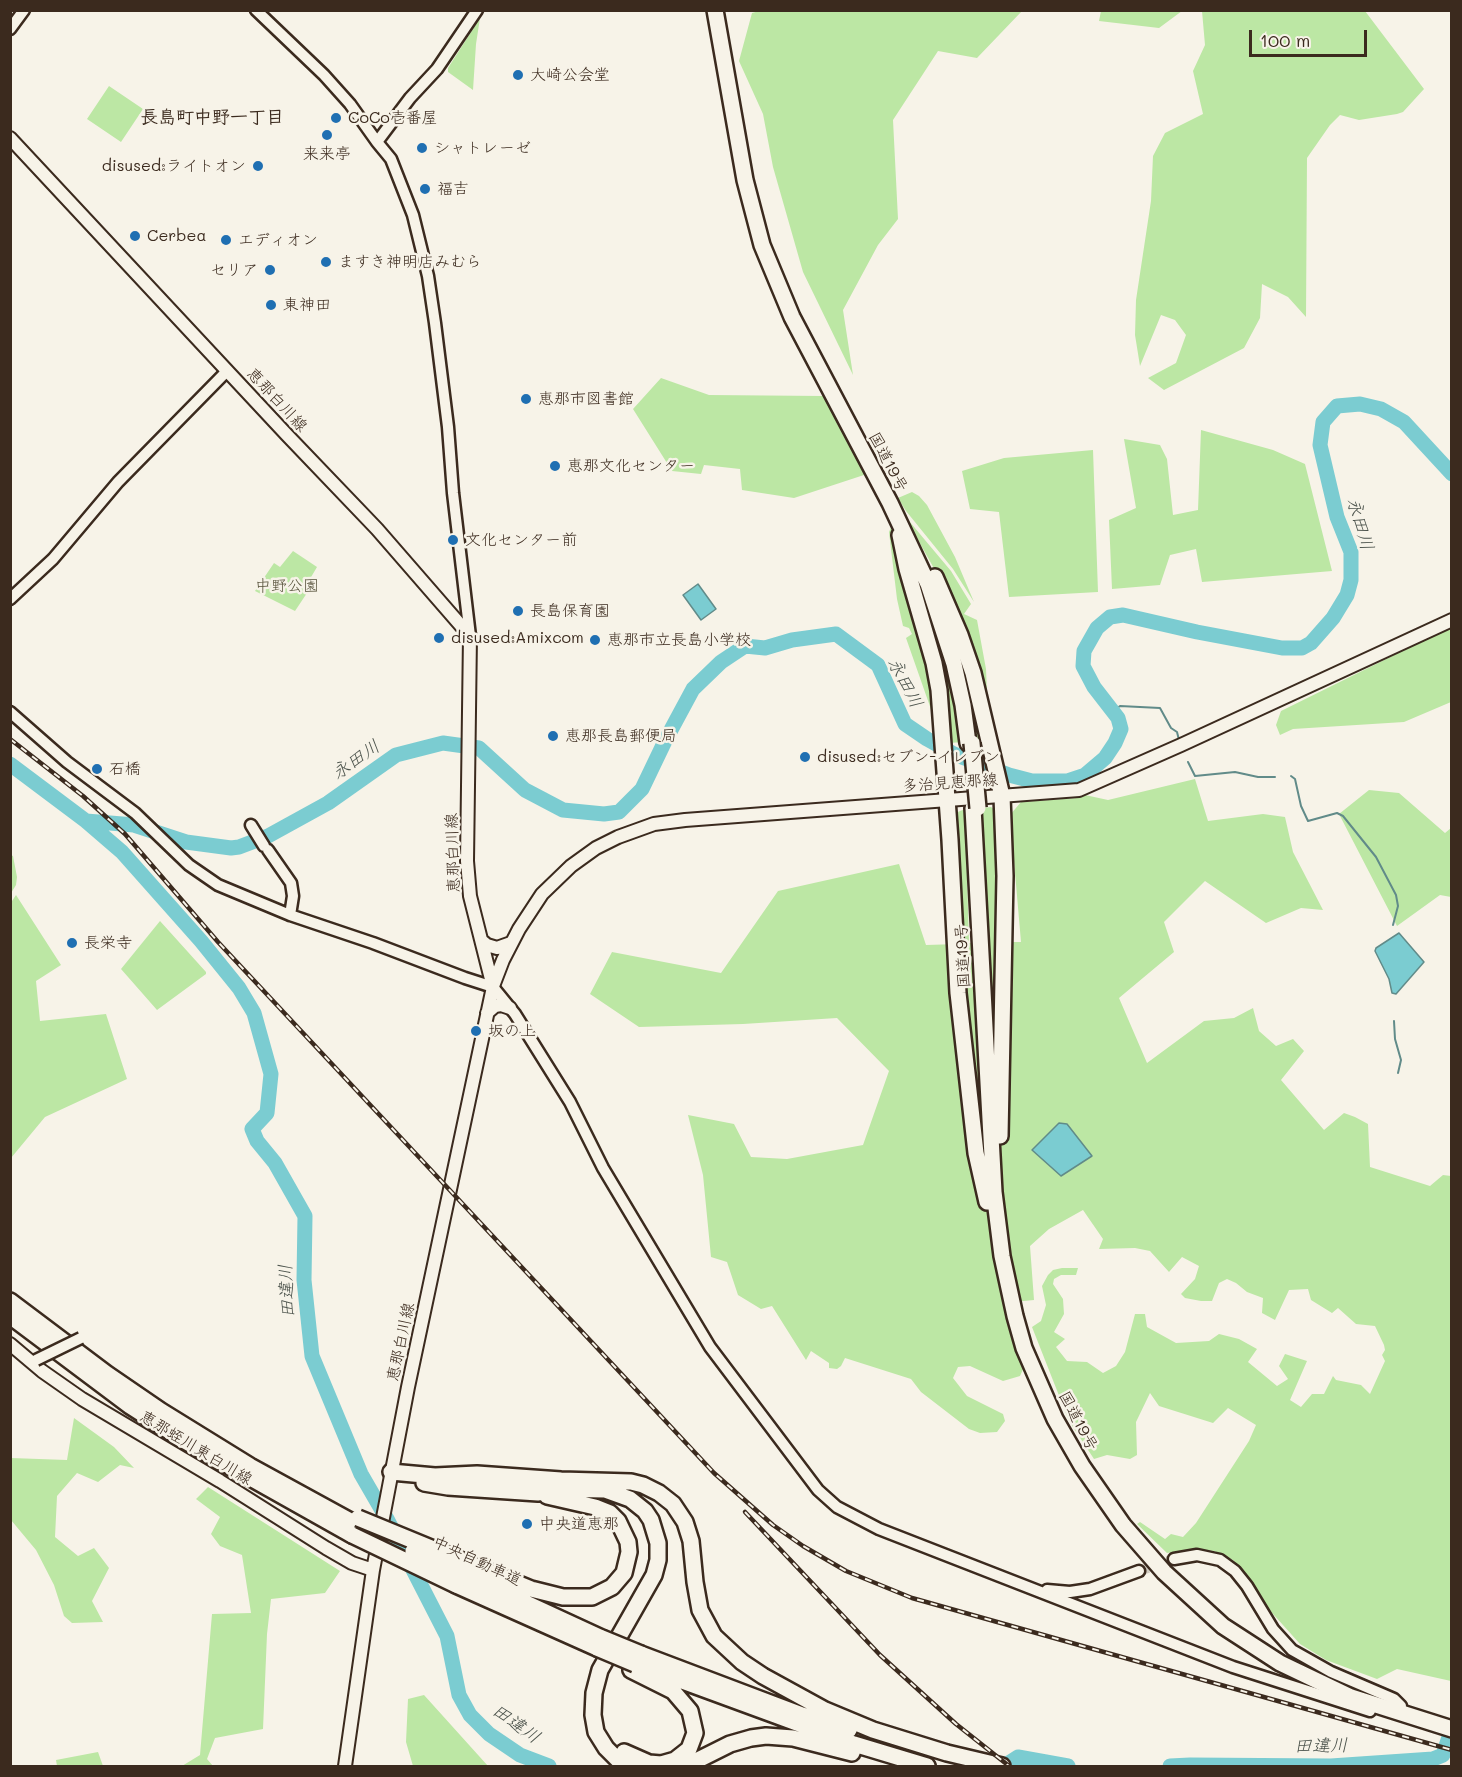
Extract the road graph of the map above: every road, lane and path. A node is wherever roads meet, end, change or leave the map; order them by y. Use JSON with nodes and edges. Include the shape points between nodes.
{"nodes":[{"id":1,"x":24,"y":10,"type":"edge"},
{"id":2,"x":256,"y":10,"type":"edge"},
{"id":3,"x":477,"y":10,"type":"edge"},
{"id":4,"x":717,"y":10,"type":"edge"},
{"id":5,"x":10,"y":28,"type":"edge"},
{"id":6,"x":10,"y":138,"type":"edge"},
{"id":7,"x":376,"y":142,"type":"junction"},
{"id":8,"x":227,"y":371,"type":"junction"},
{"id":9,"x":892,"y":502,"type":"junction"},
{"id":10,"x":900,"y":523,"type":"junction"},
{"id":11,"x":911,"y":537,"type":"junction"},
{"id":12,"x":10,"y":599,"type":"edge"},
{"id":13,"x":1452,"y":620,"type":"edge"},
{"id":14,"x":470,"y":636,"type":"junction"},
{"id":15,"x":10,"y":712,"type":"edge"},
{"id":16,"x":970,"y":743,"type":"junction"},
{"id":17,"x":1002,"y":796,"type":"junction"},
{"id":18,"x":947,"y":799,"type":"junction"},
{"id":19,"x":975,"y":808,"type":"junction"},
{"id":20,"x":252,"y":827,"type":"dead end"},
{"id":21,"x":290,"y":915,"type":"junction"},
{"id":22,"x":481,"y":940,"type":"junction"},
{"id":23,"x":511,"y":944,"type":"junction"},
{"id":24,"x":493,"y":987,"type":"junction"},
{"id":25,"x":510,"y":1008,"type":"junction"},
{"id":26,"x":487,"y":1013,"type":"junction"},
{"id":27,"x":1002,"y":1256,"type":"junction"},
{"id":28,"x":1010,"y":1273,"type":"junction"},
{"id":29,"x":10,"y":1301,"type":"edge"},
{"id":30,"x":10,"y":1316,"type":"edge"},
{"id":31,"x":82,"y":1336,"type":"dead end"},
{"id":32,"x":10,"y":1344,"type":"edge"},
{"id":33,"x":34,"y":1362,"type":"junction"},
{"id":34,"x":391,"y":1472,"type":"junction"},
{"id":35,"x":617,"y":1482,"type":"junction"},
{"id":36,"x":538,"y":1492,"type":"junction"},
{"id":37,"x":355,"y":1526,"type":"junction"},
{"id":38,"x":1174,"y":1559,"type":"tunnel mouth"},
{"id":39,"x":373,"y":1570,"type":"junction"},
{"id":40,"x":1139,"y":1571,"type":"tunnel mouth"},
{"id":41,"x":461,"y":1574,"type":"junction"},
{"id":42,"x":1090,"y":1589,"type":"junction"},
{"id":43,"x":1035,"y":1590,"type":"junction"},
{"id":44,"x":1090,"y":1611,"type":"junction"},
{"id":45,"x":598,"y":1647,"type":"junction"},
{"id":46,"x":636,"y":1662,"type":"junction"},
{"id":47,"x":1401,"y":1706,"type":"junction"},
{"id":48,"x":1448,"y":1727,"type":"edge"},
{"id":49,"x":946,"y":1757,"type":"junction"},
{"id":50,"x":345,"y":1767,"type":"edge"},
{"id":51,"x":633,"y":1767,"type":"edge"},
{"id":52,"x":686,"y":1767,"type":"edge"},
{"id":53,"x":910,"y":1767,"type":"edge"},
{"id":54,"x":927,"y":1767,"type":"edge"},
{"id":55,"x":971,"y":1767,"type":"edge"},
{"id":56,"x":1002,"y":1767,"type":"edge"}],
"edges":[{"from":1,"to":5,"type":"street"},
{"from":2,"to":7,"type":"street","via":[[350,104]]},
{"from":3,"to":7,"type":"street","via":[[437,69]]},
{"from":4,"to":9,"type":"highway","name":"国道19号","via":[[745,180],[762,245],[792,317]]},
{"from":6,"to":8,"type":"main road","name":"恵那白川線"},
{"from":7,"to":14,"type":"street","via":[[391,159],[402,183],[428,276]]},
{"from":8,"to":12,"type":"street"},
{"from":8,"to":14,"type":"main road","name":"恵那白川線","via":[[377,529]]},
{"from":9,"to":10,"type":"highway","name":"国道19号"},
{"from":9,"to":11,"type":"highway","name":"国道19号"},
{"from":10,"to":16,"type":"highway","name":"国道19号","via":[[940,617]]},
{"from":10,"to":18,"type":"highway","via":[[907,569],[939,690]]},
{"from":11,"to":16,"type":"highway","name":"国道19号","via":[[953,643],[966,698]]},
{"from":11,"to":17,"type":"highway","via":[[931,569],[960,635]]},
{"from":13,"to":17,"type":"main road","name":"多治見恵那線","via":[[1104,781],[1079,790]]},
{"from":14,"to":22,"type":"main road","name":"恵那白川線","via":[[467,861],[470,896]]},
{"from":15,"to":21,"type":"street","via":[[145,822],[194,869],[218,885]]},
{"from":16,"to":19,"type":"highway","name":"国道19号","bridge":true},
{"from":17,"to":18,"type":"main road","name":"多治見恵那線"},
{"from":17,"to":28,"type":"highway","via":[[1005,876],[999,1150]]},
{"from":18,"to":23,"type":"main road","name":"多治見恵那線","via":[[654,824],[611,841],[571,866],[542,894]]},
{"from":18,"to":27,"type":"highway","via":[[958,993],[975,1153],[997,1251]]},
{"from":19,"to":27,"type":"highway","name":"国道19号","via":[[993,1181]]},
{"from":19,"to":28,"type":"highway","name":"国道19号","via":[[996,1161]]},
{"from":20,"to":21,"type":"street","via":[[291,883]]},
{"from":21,"to":24,"type":"street"},
{"from":22,"to":23,"type":"main road","via":[[497,948]]},
{"from":22,"to":24,"type":"main road","name":"恵那白川線"},
{"from":23,"to":24,"type":"main road","name":"多治見恵那線"},
{"from":24,"to":25,"type":"street"},
{"from":24,"to":26,"type":"main road","name":"恵那白川線"},
{"from":25,"to":26,"type":"main road","via":[[495,1006]]},
{"from":25,"to":43,"type":"street","via":[[570,1102],[603,1168],[710,1347],[818,1490],[837,1507],[879,1529]]},
{"from":26,"to":34,"type":"main road","name":"恵那白川線"},
{"from":27,"to":48,"type":"highway","name":"国道19号","via":[[1024,1348],[1055,1419],[1112,1510],[1164,1572],[1223,1626],[1280,1663],[1351,1697]]},
{"from":28,"to":47,"type":"highway","name":"国道19号","via":[[1025,1338],[1051,1401],[1086,1466],[1138,1536],[1185,1585],[1247,1634],[1327,1678]]},
{"from":29,"to":37,"type":"highway","via":[[161,1412]]},
{"from":30,"to":37,"type":"highway","name":"中央自動車道","via":[[130,1406],[183,1440]]},
{"from":31,"to":33,"type":"street","bridge":true},
{"from":32,"to":33,"type":"main road","name":"恵那蛭川東白川線"},
{"from":33,"to":39,"type":"main road","name":"恵那蛭川東白川線","via":[[82,1399],[326,1548]]},
{"from":34,"to":35,"type":"highway"},
{"from":34,"to":36,"type":"highway","via":[[448,1487]]},
{"from":34,"to":39,"type":"main road","name":"恵那白川線"},
{"from":35,"to":46,"type":"highway","via":[[650,1504],[665,1535],[666,1553],[660,1581],[607,1676],[602,1691],[603,1724],[610,1739],[626,1754],[649,1763],[675,1760],[692,1743],[690,1711],[673,1691]]},
{"from":35,"to":49,"type":"highway","via":[[643,1485],[673,1504],[689,1532],[704,1619],[714,1635],[742,1662],[825,1710]]},
{"from":36,"to":41,"type":"highway","via":[[596,1506],[618,1521],[629,1552],[627,1567],[616,1583],[592,1597],[563,1597]]},
{"from":36,"to":51,"type":"highway","via":[[572,1489],[619,1494],[639,1505],[656,1532],[658,1560],[654,1575],[600,1670],[594,1693],[596,1731],[606,1748]]},
{"from":37,"to":41,"type":"highway","name":"中央自動車道","bridge":true},
{"from":37,"to":41,"type":"highway","bridge":true},
{"from":38,"to":47,"type":"street","via":[[1197,1555],[1220,1560],[1241,1579],[1292,1650],[1394,1699]]},
{"from":39,"to":50,"type":"main road","name":"恵那白川線"},
{"from":40,"to":42,"type":"street"},
{"from":41,"to":45,"type":"highway","name":"中央自動車道"},
{"from":41,"to":45,"type":"highway","name":"中央自動車道","via":[[502,1607]]},
{"from":42,"to":43,"type":"street"},
{"from":42,"to":44,"type":"street","via":[[1083,1598]]},
{"from":43,"to":44,"type":"street"},
{"from":44,"to":48,"type":"street","via":[[1319,1696]]},
{"from":45,"to":46,"type":"highway","name":"中央自動車道","bridge":true},
{"from":46,"to":49,"type":"highway","name":"中央自動車道"},
{"from":46,"to":54,"type":"highway","name":"中央自動車道","via":[[854,1744]]},
{"from":47,"to":48,"type":"highway","name":"国道19号"},
{"from":49,"to":55,"type":"highway","name":"中央自動車道"},
{"from":49,"to":56,"type":"highway"},
{"from":52,"to":53,"type":"highway","via":[[730,1744],[766,1736],[793,1738]]}]}
